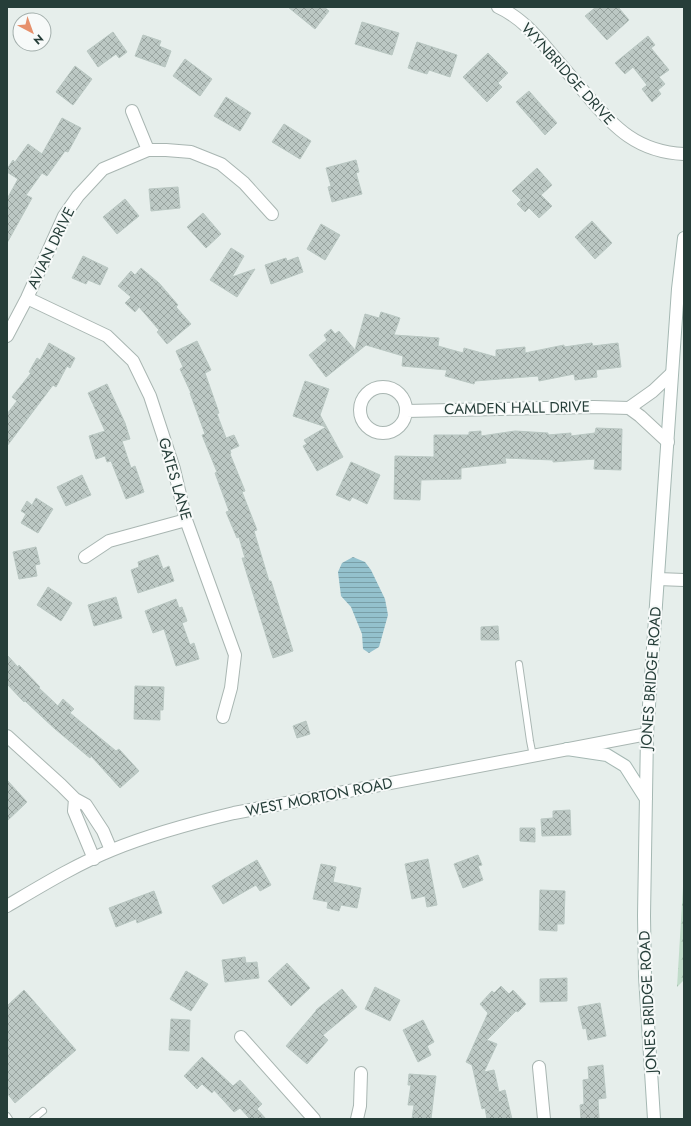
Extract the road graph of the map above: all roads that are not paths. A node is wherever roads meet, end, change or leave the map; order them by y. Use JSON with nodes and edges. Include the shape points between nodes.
{"nodes":[{"id":1,"x":498,"y":7,"type":"edge"},
{"id":2,"x":132,"y":111,"type":"dead end"},
{"id":3,"x":148,"y":150,"type":"junction"},
{"id":4,"x":684,"y":154,"type":"edge"},
{"id":5,"x":272,"y":214,"type":"dead end"},
{"id":6,"x":684,"y":238,"type":"edge"},
{"id":7,"x":27,"y":298,"type":"junction"},
{"id":8,"x":7,"y":336,"type":"edge"},
{"id":9,"x":672,"y":373,"type":"junction"},
{"id":10,"x":629,"y":408,"type":"junction"},
{"id":11,"x":406,"y":410,"type":"dead end"},
{"id":12,"x":668,"y":442,"type":"junction"},
{"id":13,"x":186,"y":520,"type":"junction"},
{"id":14,"x":85,"y":557,"type":"dead end"},
{"id":15,"x":658,"y":579,"type":"junction"},
{"id":16,"x":684,"y":580,"type":"edge"},
{"id":17,"x":519,"y":664,"type":"dead end"},
{"id":18,"x":223,"y":717,"type":"dead end"},
{"id":19,"x":647,"y":734,"type":"junction"},
{"id":20,"x":7,"y":736,"type":"edge"},
{"id":21,"x":567,"y":749,"type":"junction"},
{"id":22,"x":533,"y":756,"type":"junction"},
{"id":23,"x":75,"y":799,"type":"junction"},
{"id":24,"x":646,"y":799,"type":"junction"},
{"id":25,"x":111,"y":850,"type":"junction"},
{"id":26,"x":94,"y":858,"type":"junction"},
{"id":27,"x":7,"y":906,"type":"edge"},
{"id":28,"x":241,"y":1037,"type":"dead end"},
{"id":29,"x":539,"y":1066,"type":"dead end"},
{"id":30,"x":361,"y":1073,"type":"dead end"},
{"id":31,"x":43,"y":1111,"type":"dead end"},
{"id":32,"x":7,"y":1116,"type":"edge"},
{"id":33,"x":9,"y":1119,"type":"edge"},
{"id":34,"x":33,"y":1119,"type":"edge"},
{"id":35,"x":314,"y":1119,"type":"edge"},
{"id":36,"x":357,"y":1119,"type":"edge"},
{"id":37,"x":544,"y":1119,"type":"edge"},
{"id":38,"x":654,"y":1119,"type":"edge"}],
"edges":[{"from":1,"to":4,"type":"street","name":"WYNBRIDGE DRIVE","via":[[509,12],[532,31],[604,116],[620,131],[655,149]]},
{"from":2,"to":3,"type":"street"},
{"from":3,"to":5,"type":"street","name":"AVIAN DRIVE","via":[[191,152],[221,164]]},
{"from":3,"to":7,"type":"street","name":"AVIAN DRIVE","via":[[103,169],[78,196],[64,216]]},
{"from":6,"to":9,"type":"street","name":"JONES BRIDGE ROAD"},
{"from":7,"to":8,"type":"street","name":"AVIAN DRIVE"},
{"from":7,"to":13,"type":"street","name":"GATES LANE","via":[[107,336],[133,361],[150,396],[174,469]]},
{"from":9,"to":10,"type":"street"},
{"from":9,"to":12,"type":"street","name":"JONES BRIDGE ROAD"},
{"from":10,"to":11,"type":"street","name":"CAMDEN HALL DRIVE"},
{"from":10,"to":12,"type":"street"},
{"from":12,"to":15,"type":"street","name":"JONES BRIDGE ROAD"},
{"from":13,"to":14,"type":"street","via":[[109,541]]},
{"from":13,"to":18,"type":"street","name":"GATES LANE","via":[[235,655],[231,688]]},
{"from":15,"to":16,"type":"street"},
{"from":15,"to":19,"type":"street","name":"JONES BRIDGE ROAD"},
{"from":17,"to":22,"type":"lane"},
{"from":19,"to":21,"type":"street","name":"WEST MORTON ROAD"},
{"from":19,"to":24,"type":"street","name":"JONES BRIDGE ROAD"},
{"from":20,"to":23,"type":"street"},
{"from":21,"to":22,"type":"street","name":"WEST MORTON ROAD"},
{"from":21,"to":24,"type":"street","via":[[607,755],[625,766]]},
{"from":22,"to":25,"type":"street","name":"WEST MORTON ROAD","via":[[234,813],[168,830]]},
{"from":23,"to":25,"type":"street","via":[[86,805]]},
{"from":23,"to":26,"type":"street","via":[[74,811]]},
{"from":24,"to":38,"type":"street","name":"JONES BRIDGE ROAD","via":[[645,976]]},
{"from":25,"to":26,"type":"street","name":"WEST MORTON ROAD"},
{"from":26,"to":27,"type":"street","name":"WEST MORTON ROAD","via":[[51,879]]},
{"from":28,"to":35,"type":"street"},
{"from":29,"to":37,"type":"street"},
{"from":30,"to":36,"type":"street"},
{"from":31,"to":34,"type":"lane"},
{"from":32,"to":33,"type":"lane"}]}
